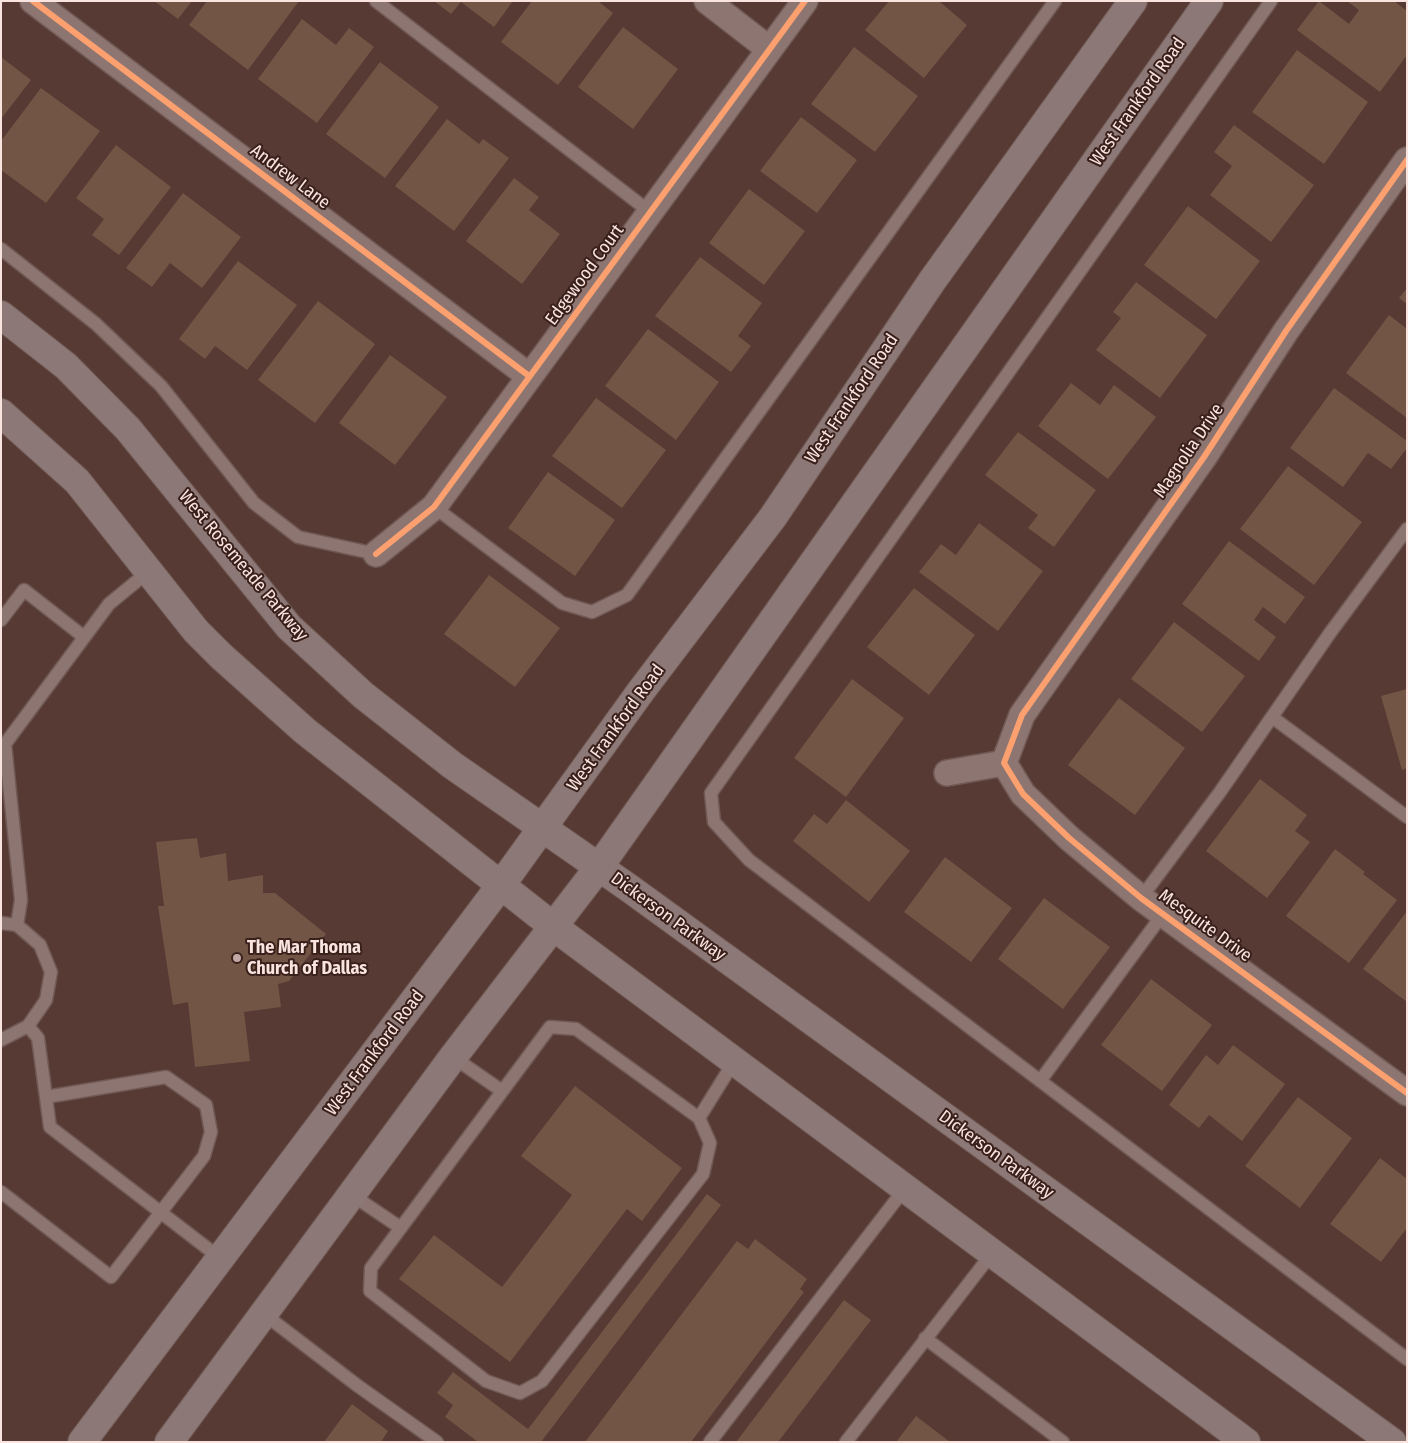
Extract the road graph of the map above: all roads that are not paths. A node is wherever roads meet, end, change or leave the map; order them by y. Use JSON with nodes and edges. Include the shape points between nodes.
{"nodes":[{"id":1,"x":33,"y":1,"type":"edge"},
{"id":2,"x":376,"y":1,"type":"edge"},
{"id":3,"x":707,"y":1,"type":"edge"},
{"id":4,"x":805,"y":1,"type":"edge"},
{"id":5,"x":1055,"y":1,"type":"edge"},
{"id":6,"x":1133,"y":1,"type":"edge"},
{"id":7,"x":1209,"y":1,"type":"edge"},
{"id":8,"x":1271,"y":1,"type":"edge"},
{"id":9,"x":769,"y":49,"type":"junction"},
{"id":10,"x":1407,"y":160,"type":"edge"},
{"id":11,"x":650,"y":212,"type":"junction"},
{"id":12,"x":1,"y":249,"type":"edge"},
{"id":13,"x":1,"y":316,"type":"edge"},
{"id":14,"x":529,"y":376,"type":"junction"},
{"id":15,"x":1,"y":413,"type":"edge"},
{"id":16,"x":434,"y":507,"type":"junction"},
{"id":17,"x":1407,"y":529,"type":"edge"},
{"id":18,"x":376,"y":554,"type":"joint"},
{"id":19,"x":149,"y":570,"type":"junction"},
{"id":20,"x":1,"y":620,"type":"edge"},
{"id":21,"x":84,"y":637,"type":"junction"},
{"id":22,"x":1272,"y":717,"type":"junction"},
{"id":23,"x":1004,"y":763,"type":"junction"},
{"id":24,"x":947,"y":773,"type":"dead end"},
{"id":25,"x":1407,"y":817,"type":"edge"},
{"id":26,"x":544,"y":828,"type":"junction"},
{"id":27,"x":600,"y":868,"type":"junction"},
{"id":28,"x":501,"y":885,"type":"junction"},
{"id":29,"x":1142,"y":898,"type":"junction"},
{"id":30,"x":1163,"y":914,"type":"junction"},
{"id":31,"x":1,"y":923,"type":"edge"},
{"id":32,"x":17,"y":924,"type":"junction"},
{"id":33,"x":554,"y":927,"type":"junction"},
{"id":34,"x":28,"y":1026,"type":"junction"},
{"id":35,"x":1,"y":1040,"type":"edge"},
{"id":36,"x":453,"y":1057,"type":"junction"},
{"id":37,"x":735,"y":1060,"type":"junction"},
{"id":38,"x":1040,"y":1081,"type":"junction"},
{"id":39,"x":502,"y":1091,"type":"junction"},
{"id":40,"x":1407,"y":1093,"type":"edge"},
{"id":41,"x":46,"y":1097,"type":"junction"},
{"id":42,"x":699,"y":1118,"type":"junction"},
{"id":43,"x":906,"y":1187,"type":"junction"},
{"id":44,"x":1,"y":1192,"type":"edge"},
{"id":45,"x":352,"y":1195,"type":"junction"},
{"id":46,"x":161,"y":1212,"type":"junction"},
{"id":47,"x":400,"y":1228,"type":"junction"},
{"id":48,"x":993,"y":1252,"type":"junction"},
{"id":49,"x":220,"y":1258,"type":"junction"},
{"id":50,"x":264,"y":1314,"type":"junction"},
{"id":51,"x":926,"y":1338,"type":"junction"},
{"id":52,"x":1407,"y":1359,"type":"edge"},
{"id":53,"x":82,"y":1442,"type":"edge"},
{"id":54,"x":169,"y":1442,"type":"edge"},
{"id":55,"x":437,"y":1442,"type":"edge"},
{"id":56,"x":710,"y":1442,"type":"edge"},
{"id":57,"x":846,"y":1442,"type":"edge"},
{"id":58,"x":1063,"y":1442,"type":"edge"},
{"id":59,"x":1246,"y":1442,"type":"edge"},
{"id":60,"x":1392,"y":1442,"type":"edge"}],
"edges":[{"from":1,"to":14,"type":"street","name":"Andrew Lane"},
{"from":2,"to":11,"type":"lane"},
{"from":3,"to":9,"type":"street"},
{"from":4,"to":9,"type":"street","name":"Edgewood Court"},
{"from":5,"to":16,"type":"lane","via":[[627,595],[592,612],[562,603]]},
{"from":6,"to":26,"type":"main road","name":"West Frankford Road","via":[[932,281],[772,517],[641,691]]},
{"from":7,"to":27,"type":"main road","name":"West Frankford Road"},
{"from":8,"to":38,"type":"lane","via":[[711,794],[714,822],[749,860]]},
{"from":9,"to":11,"type":"street","name":"Edgewood Court"},
{"from":10,"to":23,"type":"street","name":"Magnolia Drive","via":[[1286,331],[1199,466],[1022,715]]},
{"from":11,"to":14,"type":"street","name":"Edgewood Court"},
{"from":12,"to":18,"type":"lane","via":[[96,324],[161,386],[254,503],[298,538]]},
{"from":13,"to":26,"type":"main road","name":"West Rosemeade Parkway","via":[[66,366],[128,429],[289,627],[363,695],[452,765]]},
{"from":14,"to":16,"type":"street","name":"Edgewood Court"},
{"from":15,"to":19,"type":"main road","via":[[77,481]]},
{"from":16,"to":18,"type":"street","name":"Edgewood Court"},
{"from":17,"to":22,"type":"lane"},
{"from":19,"to":21,"type":"lane","via":[[109,604]]},
{"from":19,"to":28,"type":"main road","via":[[196,631],[221,656],[305,731]]},
{"from":20,"to":21,"type":"lane","via":[[24,590]]},
{"from":21,"to":32,"type":"lane","via":[[5,744],[21,900]]},
{"from":22,"to":25,"type":"lane"},
{"from":22,"to":29,"type":"lane"},
{"from":23,"to":24,"type":"street"},
{"from":23,"to":29,"type":"street","name":"Mesquite Drive","via":[[1024,794],[1063,832]]},
{"from":26,"to":27,"type":"main road","name":"West Rosemeade Parkway"},
{"from":26,"to":28,"type":"main road","name":"West Frankford Road"},
{"from":27,"to":33,"type":"main road","name":"West Frankford Road"},
{"from":27,"to":60,"type":"main road","name":"Dickerson Parkway"},
{"from":28,"to":33,"type":"main road"},
{"from":28,"to":49,"type":"main road","name":"West Frankford Road"},
{"from":29,"to":30,"type":"street","name":"Mesquite Drive"},
{"from":30,"to":38,"type":"lane"},
{"from":30,"to":40,"type":"street","name":"Mesquite Drive"},
{"from":31,"to":32,"type":"lane"},
{"from":32,"to":34,"type":"lane","via":[[40,945],[52,972],[46,1000]]},
{"from":33,"to":36,"type":"main road","name":"West Frankford Road"},
{"from":33,"to":37,"type":"main road"},
{"from":34,"to":35,"type":"lane"},
{"from":34,"to":41,"type":"lane","via":[[38,1038]]},
{"from":36,"to":39,"type":"lane"},
{"from":36,"to":45,"type":"main road","name":"West Frankford Road"},
{"from":37,"to":42,"type":"lane"},
{"from":37,"to":43,"type":"main road"},
{"from":38,"to":52,"type":"lane"},
{"from":39,"to":42,"type":"lane","via":[[550,1027],[576,1030]]},
{"from":39,"to":47,"type":"lane"},
{"from":41,"to":46,"type":"lane","via":[[50,1127]]},
{"from":41,"to":46,"type":"lane","via":[[166,1077],[206,1105],[211,1132],[204,1156]]},
{"from":42,"to":47,"type":"lane","via":[[710,1143],[702,1174],[542,1381],[520,1393],[486,1380],[370,1292],[371,1268]]},
{"from":43,"to":48,"type":"main road"},
{"from":43,"to":56,"type":"lane"},
{"from":44,"to":46,"type":"lane","via":[[111,1277]]},
{"from":45,"to":47,"type":"lane"},
{"from":45,"to":50,"type":"main road","name":"West Frankford Road"},
{"from":46,"to":49,"type":"lane"},
{"from":48,"to":51,"type":"lane"},
{"from":48,"to":59,"type":"main road"},
{"from":49,"to":53,"type":"main road","name":"West Frankford Road"},
{"from":50,"to":54,"type":"main road","name":"West Frankford Road"},
{"from":50,"to":55,"type":"lane"},
{"from":51,"to":57,"type":"lane"},
{"from":51,"to":58,"type":"lane"}]}
